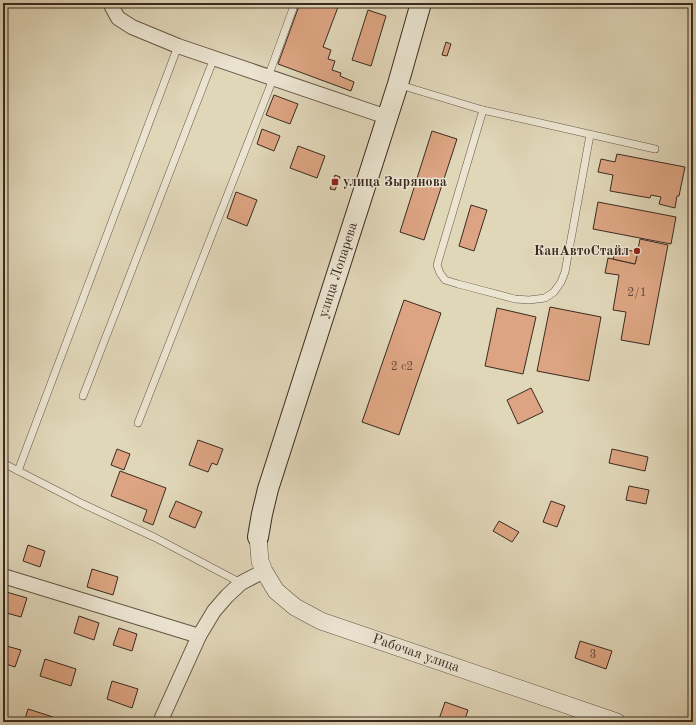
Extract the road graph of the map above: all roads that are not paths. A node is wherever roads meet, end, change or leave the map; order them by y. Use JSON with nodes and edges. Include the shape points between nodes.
{"nodes":[{"id":1,"x":112,"y":3,"type":"edge"},
{"id":2,"x":295,"y":3,"type":"edge"},
{"id":3,"x":421,"y":3,"type":"edge"},
{"id":4,"x":178,"y":46,"type":"junction"},
{"id":5,"x":214,"y":58,"type":"junction"},
{"id":6,"x":271,"y":78,"type":"junction"},
{"id":7,"x":398,"y":84,"type":"junction"},
{"id":8,"x":482,"y":110,"type":"junction"},
{"id":9,"x":387,"y":117,"type":"junction"},
{"id":10,"x":590,"y":135,"type":"junction"},
{"id":11,"x":655,"y":149,"type":"dead end"},
{"id":12,"x":83,"y":396,"type":"dead end"},
{"id":13,"x":138,"y":423,"type":"dead end"},
{"id":14,"x":3,"y":463,"type":"edge"},
{"id":15,"x":18,"y":471,"type":"junction"},
{"id":16,"x":258,"y":537,"type":"joint"},
{"id":17,"x":264,"y":571,"type":"junction"},
{"id":18,"x":3,"y":576,"type":"edge"},
{"id":19,"x":241,"y":583,"type":"junction"},
{"id":20,"x":199,"y":636,"type":"junction"},
{"id":21,"x":160,"y":722,"type":"edge"},
{"id":22,"x":617,"y":722,"type":"edge"}],
"edges":[{"from":1,"to":4,"type":"street","via":[[118,18],[132,27]]},
{"from":2,"to":6,"type":"lane"},
{"from":3,"to":7,"type":"main road","name":"улица Лопарева"},
{"from":4,"to":5,"type":"street"},
{"from":4,"to":15,"type":"lane"},
{"from":5,"to":6,"type":"street"},
{"from":5,"to":12,"type":"lane"},
{"from":6,"to":9,"type":"street"},
{"from":6,"to":13,"type":"lane"},
{"from":7,"to":8,"type":"lane"},
{"from":7,"to":9,"type":"main road","name":"улица Лопарева"},
{"from":8,"to":10,"type":"lane"},
{"from":8,"to":10,"type":"lane","via":[[437,265],[445,280],[515,299],[545,298],[554,292],[561,282]]},
{"from":9,"to":16,"type":"main road","name":"улица Лопарева","via":[[268,489]]},
{"from":10,"to":11,"type":"lane"},
{"from":14,"to":15,"type":"lane"},
{"from":15,"to":19,"type":"lane","via":[[154,537]]},
{"from":16,"to":17,"type":"street","name":"Рабочая улица","via":[[260,561]]},
{"from":17,"to":19,"type":"street"},
{"from":17,"to":22,"type":"street","name":"Рабочая улица","via":[[276,591],[295,607],[321,620]]},
{"from":18,"to":20,"type":"street"},
{"from":19,"to":20,"type":"street","via":[[214,612]]},
{"from":20,"to":21,"type":"street"}]}
